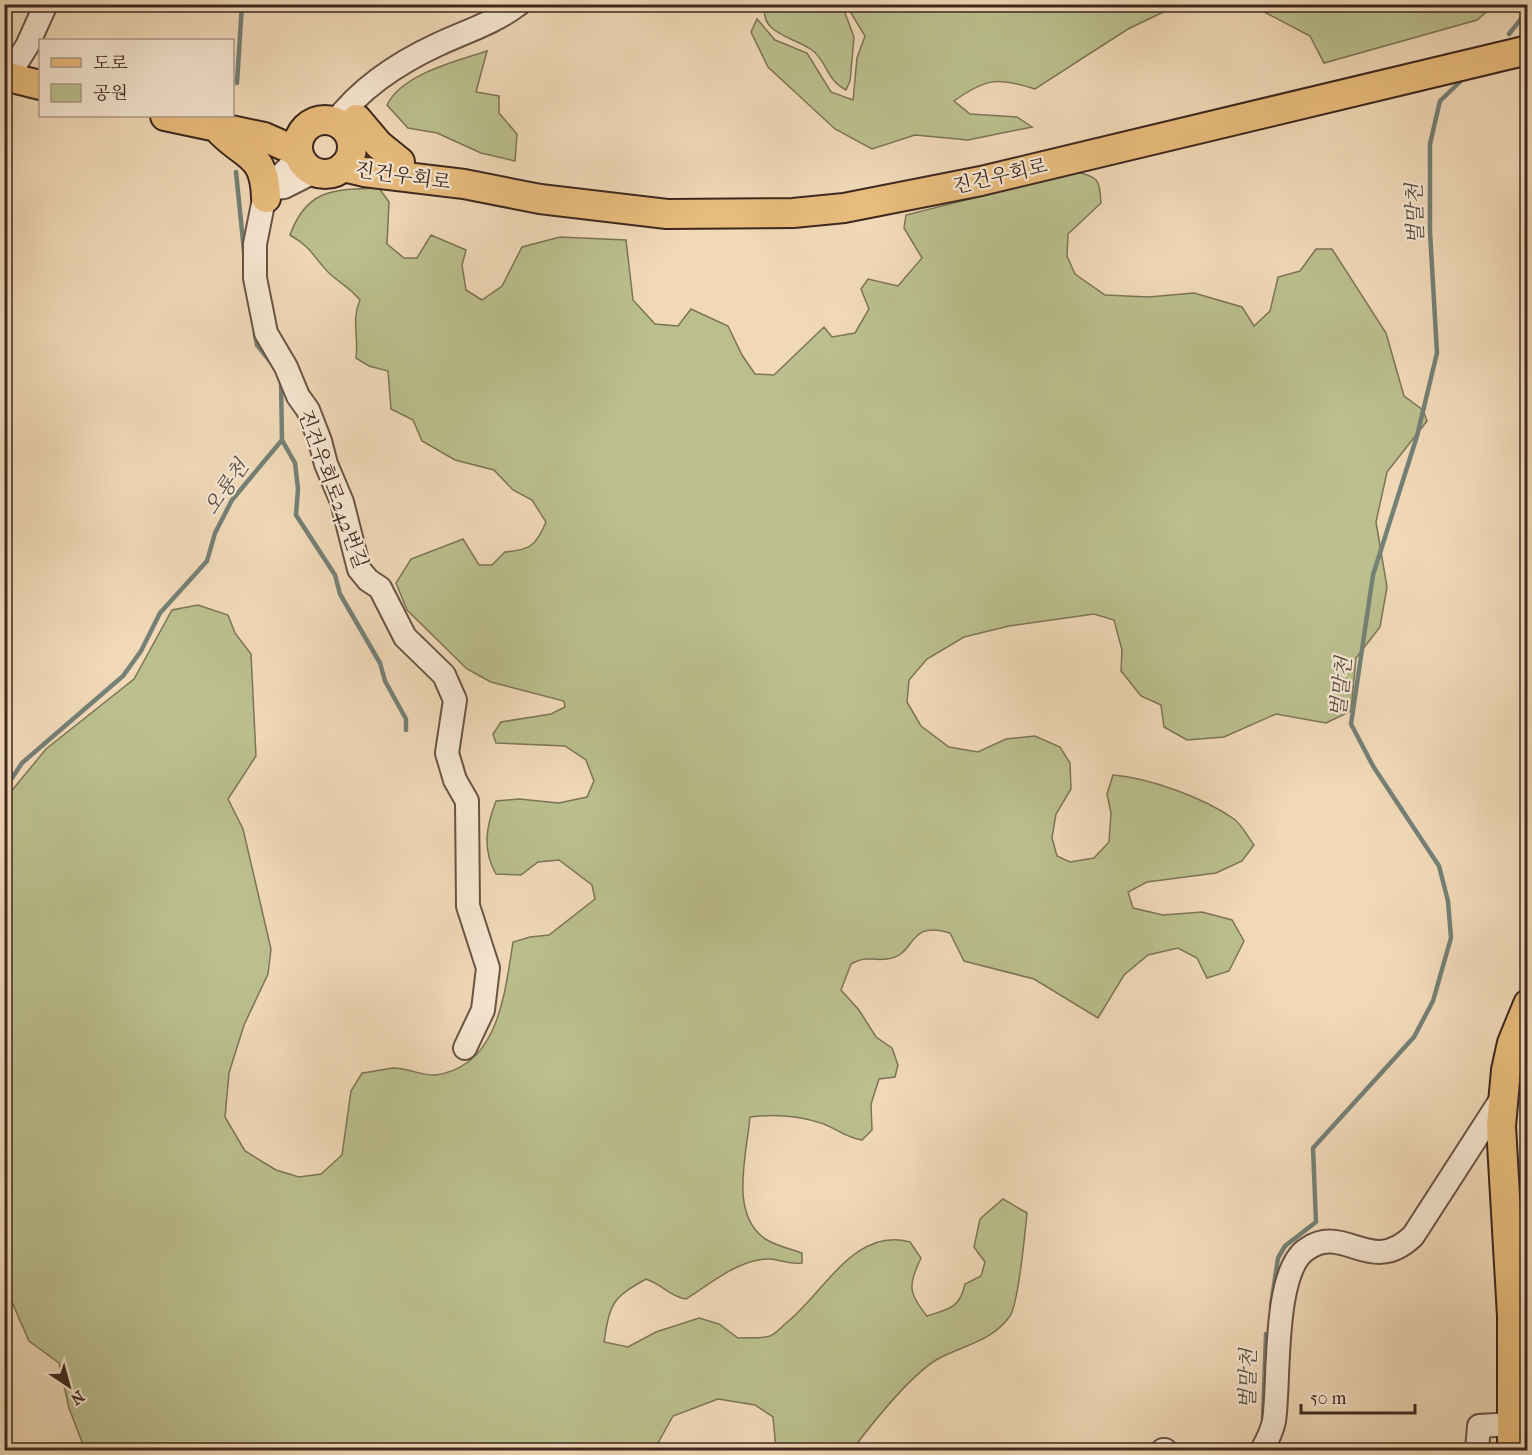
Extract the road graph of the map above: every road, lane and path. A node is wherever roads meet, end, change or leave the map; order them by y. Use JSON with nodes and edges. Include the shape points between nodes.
{"nodes":[{"id":1,"x":46,"y":4,"type":"edge"},
{"id":2,"x":519,"y":4,"type":"edge"},
{"id":3,"x":1527,"y":50,"type":"edge"},
{"id":4,"x":6,"y":76,"type":"edge"},
{"id":5,"x":39,"y":85,"type":"edge"},
{"id":6,"x":170,"y":117,"type":"edge"},
{"id":7,"x":215,"y":127,"type":"junction"},
{"id":8,"x":340,"y":128,"type":"junction"},
{"id":9,"x":304,"y":160,"type":"junction"},
{"id":10,"x":343,"y":167,"type":"junction"},
{"id":11,"x":464,"y":184,"type":"junction"},
{"id":12,"x":271,"y":193,"type":"junction"},
{"id":13,"x":1527,"y":1004,"type":"edge"},
{"id":14,"x":465,"y":1048,"type":"dead end"},
{"id":15,"x":1502,"y":1098,"type":"junction"},
{"id":16,"x":1512,"y":1437,"type":"edge"},
{"id":17,"x":1262,"y":1450,"type":"edge"},
{"id":18,"x":1477,"y":1450,"type":"edge"}],
"edges":[{"from":1,"to":4,"type":"street","via":[[27,46]]},
{"from":2,"to":8,"type":"street","name":"진건우회로","via":[[484,26],[395,67],[368,88]]},
{"from":3,"to":11,"type":"main road","name":"진건우회로","via":[[981,181],[844,208],[766,216],[667,214],[540,199]]},
{"from":4,"to":5,"type":"main road"},
{"from":6,"to":7,"type":"main road"},
{"from":7,"to":8,"type":"main road","via":[[230,120],[274,128]]},
{"from":7,"to":9,"type":"main road","via":[[264,137]]},
{"from":7,"to":12,"type":"main road","via":[[257,161]]},
{"from":8,"to":9,"type":"main road","name":"진건우회로","via":[[298,140]]},
{"from":8,"to":10,"type":"main road","name":"진건우회로","via":[[352,151]]},
{"from":8,"to":11,"type":"main road","name":"진건우회로","via":[[375,155]]},
{"from":9,"to":10,"type":"main road","name":"진건우회로","via":[[327,174]]},
{"from":9,"to":12,"type":"street","name":"진건우회로242번길","via":[[280,176]]},
{"from":10,"to":11,"type":"main road","name":"진건우회로"},
{"from":12,"to":14,"type":"street","name":"진건우회로242번길","via":[[260,214],[255,244],[255,278],[266,333],[308,410],[342,502],[359,569],[380,588],[405,637],[444,675],[455,700],[447,753],[467,801],[468,906],[488,968],[483,1010]]},
{"from":13,"to":15,"type":"main road","via":[[1512,1043]]},
{"from":15,"to":16,"type":"main road","via":[[1501,1156],[1512,1316]]},
{"from":15,"to":17,"type":"street","via":[[1425,1218],[1402,1246],[1381,1254],[1346,1244],[1319,1243],[1305,1249],[1299,1257],[1281,1315],[1274,1421]]},
{"from":16,"to":18,"type":"street","via":[[1479,1426]]}]}
